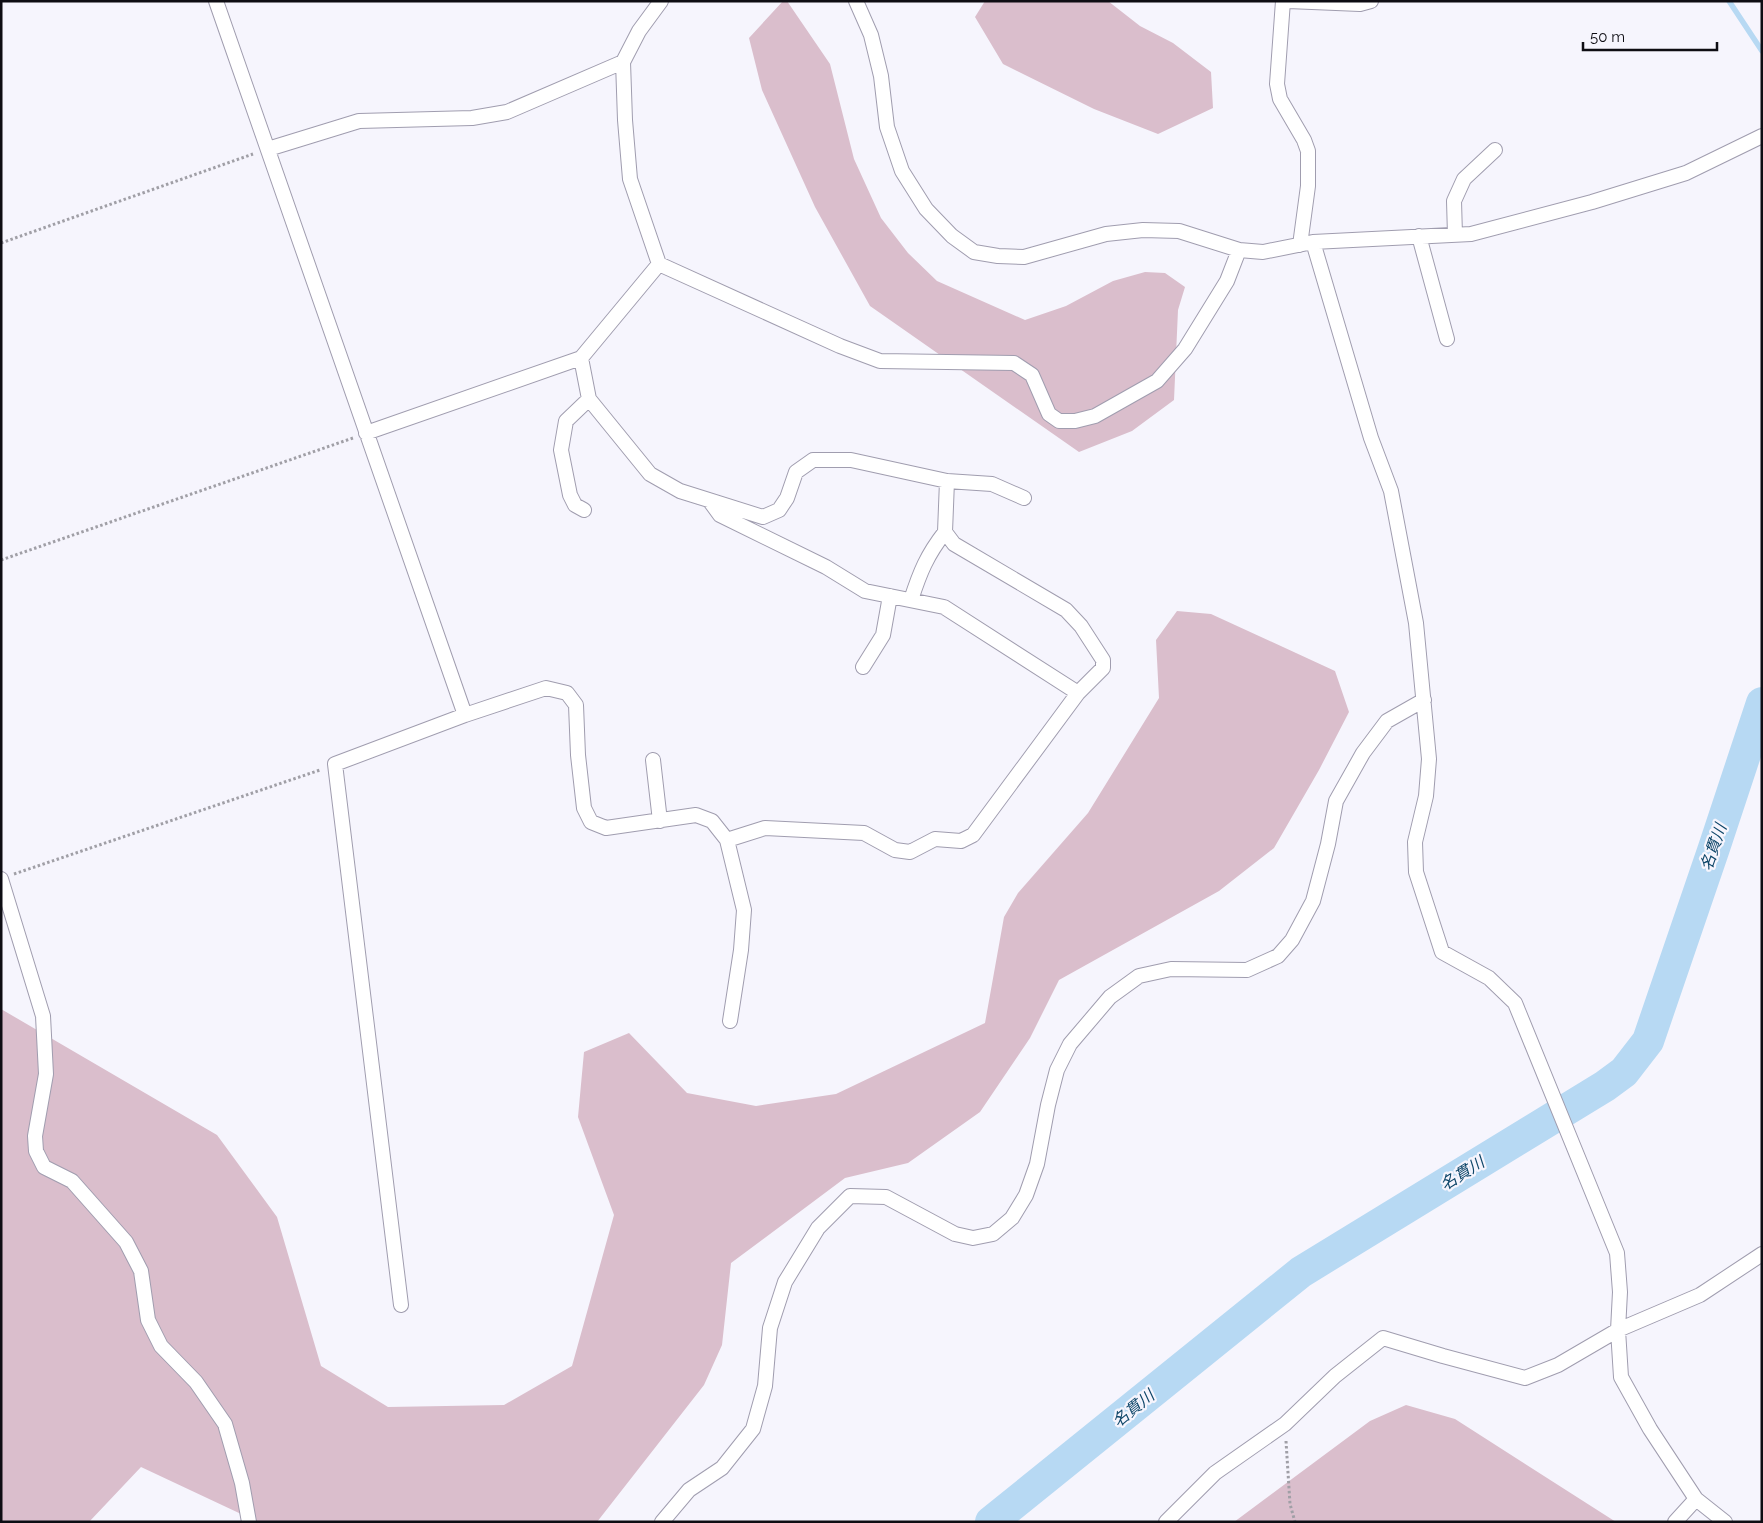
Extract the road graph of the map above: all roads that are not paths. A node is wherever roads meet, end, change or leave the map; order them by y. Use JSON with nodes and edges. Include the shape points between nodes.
{"nodes":[{"id":1,"x":216,"y":1,"type":"edge"},
{"id":2,"x":661,"y":1,"type":"edge"},
{"id":3,"x":856,"y":1,"type":"edge"},
{"id":4,"x":1283,"y":1,"type":"edge"},
{"id":5,"x":1288,"y":1,"type":"edge"},
{"id":6,"x":1371,"y":1,"type":"edge"},
{"id":7,"x":623,"y":62,"type":"junction"},
{"id":8,"x":1762,"y":136,"type":"edge"},
{"id":9,"x":268,"y":149,"type":"junction"},
{"id":10,"x":1494,"y":150,"type":"dead end"},
{"id":11,"x":1456,"y":235,"type":"junction"},
{"id":12,"x":1419,"y":236,"type":"junction"},
{"id":13,"x":1307,"y":243,"type":"junction"},
{"id":14,"x":1240,"y":250,"type":"junction"},
{"id":15,"x":659,"y":264,"type":"junction"},
{"id":16,"x":1447,"y":339,"type":"dead end"},
{"id":17,"x":581,"y":358,"type":"junction"},
{"id":18,"x":589,"y":399,"type":"junction"},
{"id":19,"x":366,"y":433,"type":"junction"},
{"id":20,"x":946,"y":481,"type":"junction"},
{"id":21,"x":1024,"y":498,"type":"dead end"},
{"id":22,"x":709,"y":500,"type":"junction"},
{"id":23,"x":584,"y":510,"type":"dead end"},
{"id":24,"x":945,"y":532,"type":"junction"},
{"id":25,"x":890,"y":596,"type":"junction"},
{"id":26,"x":911,"y":600,"type":"junction"},
{"id":27,"x":863,"y":667,"type":"dead end"},
{"id":28,"x":1078,"y":693,"type":"junction"},
{"id":29,"x":1424,"y":700,"type":"junction"},
{"id":30,"x":465,"y":715,"type":"junction"},
{"id":31,"x":653,"y":760,"type":"dead end"},
{"id":32,"x":660,"y":821,"type":"junction"},
{"id":33,"x":727,"y":840,"type":"junction"},
{"id":34,"x":5,"y":877,"type":"edge"},
{"id":35,"x":730,"y":1021,"type":"dead end"},
{"id":36,"x":1762,"y":1254,"type":"edge"},
{"id":37,"x":401,"y":1305,"type":"dead end"},
{"id":38,"x":1618,"y":1330,"type":"junction"},
{"id":39,"x":1696,"y":1499,"type":"junction"},
{"id":40,"x":249,"y":1522,"type":"edge"},
{"id":41,"x":662,"y":1522,"type":"edge"},
{"id":42,"x":1166,"y":1522,"type":"edge"},
{"id":43,"x":1675,"y":1522,"type":"edge"},
{"id":44,"x":1725,"y":1522,"type":"edge"}],
"edges":[{"from":1,"to":9,"type":"street"},
{"from":2,"to":7,"type":"street","via":[[639,31]]},
{"from":3,"to":14,"type":"street","via":[[871,35],[881,76],[887,128],[902,171],[926,209],[952,236],[974,252],[1024,256],[1106,234],[1143,230],[1179,230]]},
{"from":4,"to":13,"type":"street","via":[[1277,84],[1280,99],[1308,151]]},
{"from":5,"to":6,"type":"street","via":[[1360,4]]},
{"from":7,"to":9,"type":"street","via":[[507,112],[472,118],[359,122]]},
{"from":7,"to":15,"type":"street","via":[[630,179]]},
{"from":8,"to":11,"type":"street","via":[[1686,173],[1592,202],[1471,234]]},
{"from":9,"to":19,"type":"street"},
{"from":10,"to":11,"type":"street","via":[[1464,179],[1457,193],[1454,200]]},
{"from":11,"to":12,"type":"street"},
{"from":12,"to":13,"type":"street"},
{"from":12,"to":16,"type":"street"},
{"from":13,"to":14,"type":"street","via":[[1263,252]]},
{"from":13,"to":29,"type":"street","via":[[1391,491],[1416,623]]},
{"from":14,"to":15,"type":"street","via":[[1227,281],[1190,340],[1157,381],[1095,416],[1075,421],[1059,421],[1049,414],[1032,374],[1014,363],[880,361]]},
{"from":15,"to":17,"type":"street"},
{"from":17,"to":18,"type":"street"},
{"from":17,"to":19,"type":"street"},
{"from":18,"to":22,"type":"street","via":[[650,474],[680,491]]},
{"from":18,"to":23,"type":"street","via":[[566,421],[561,450],[570,495],[575,505]]},
{"from":19,"to":30,"type":"street"},
{"from":20,"to":21,"type":"street","via":[[992,484]]},
{"from":20,"to":22,"type":"street","via":[[851,460],[813,460],[796,472],[787,498],[778,510],[763,516]]},
{"from":20,"to":24,"type":"street"},
{"from":22,"to":25,"type":"street","via":[[720,515],[865,591]]},
{"from":24,"to":26,"type":"street","via":[[930,552]]},
{"from":24,"to":28,"type":"street","via":[[954,544],[1066,610],[1081,626],[1103,660],[1103,668]]},
{"from":25,"to":26,"type":"street"},
{"from":25,"to":27,"type":"street","via":[[883,635]]},
{"from":26,"to":28,"type":"street","via":[[944,607]]},
{"from":28,"to":33,"type":"street","via":[[974,835],[961,840],[935,839],[910,852],[895,850],[864,833],[765,828]]},
{"from":29,"to":38,"type":"street","via":[[1429,760],[1426,796],[1415,842],[1416,872],[1442,952],[1489,978],[1515,1003],[1617,1253]]},
{"from":29,"to":41,"type":"street","via":[[1387,721],[1363,753],[1336,801],[1313,900],[1292,940],[1278,956],[1247,970],[1171,969],[1139,976],[1110,997],[1070,1044],[1057,1070],[1037,1164],[1026,1195],[1012,1218],[993,1234],[973,1238],[955,1234],[886,1197],[850,1196],[818,1228],[785,1282],[779,1300],[770,1328],[765,1386],[753,1429],[722,1468],[689,1490]]},
{"from":30,"to":32,"type":"street","via":[[546,688],[567,693],[576,705],[584,808],[591,822],[606,828]]},
{"from":30,"to":37,"type":"street","via":[[336,764]]},
{"from":31,"to":32,"type":"street"},
{"from":32,"to":33,"type":"street","via":[[696,815],[712,821]]},
{"from":33,"to":35,"type":"street","via":[[744,910]]},
{"from":34,"to":40,"type":"street","via":[[43,1016],[46,1074],[35,1136],[36,1151],[44,1167],[72,1181],[126,1242],[141,1271],[148,1320],[161,1346],[196,1382],[225,1424]]},
{"from":36,"to":38,"type":"street","via":[[1700,1295]]},
{"from":38,"to":39,"type":"street","via":[[1621,1377],[1650,1429]]},
{"from":38,"to":42,"type":"street","via":[[1558,1365],[1525,1378],[1383,1338],[1335,1376],[1285,1424],[1215,1473]]},
{"from":39,"to":43,"type":"street"},
{"from":39,"to":44,"type":"street"}]}
